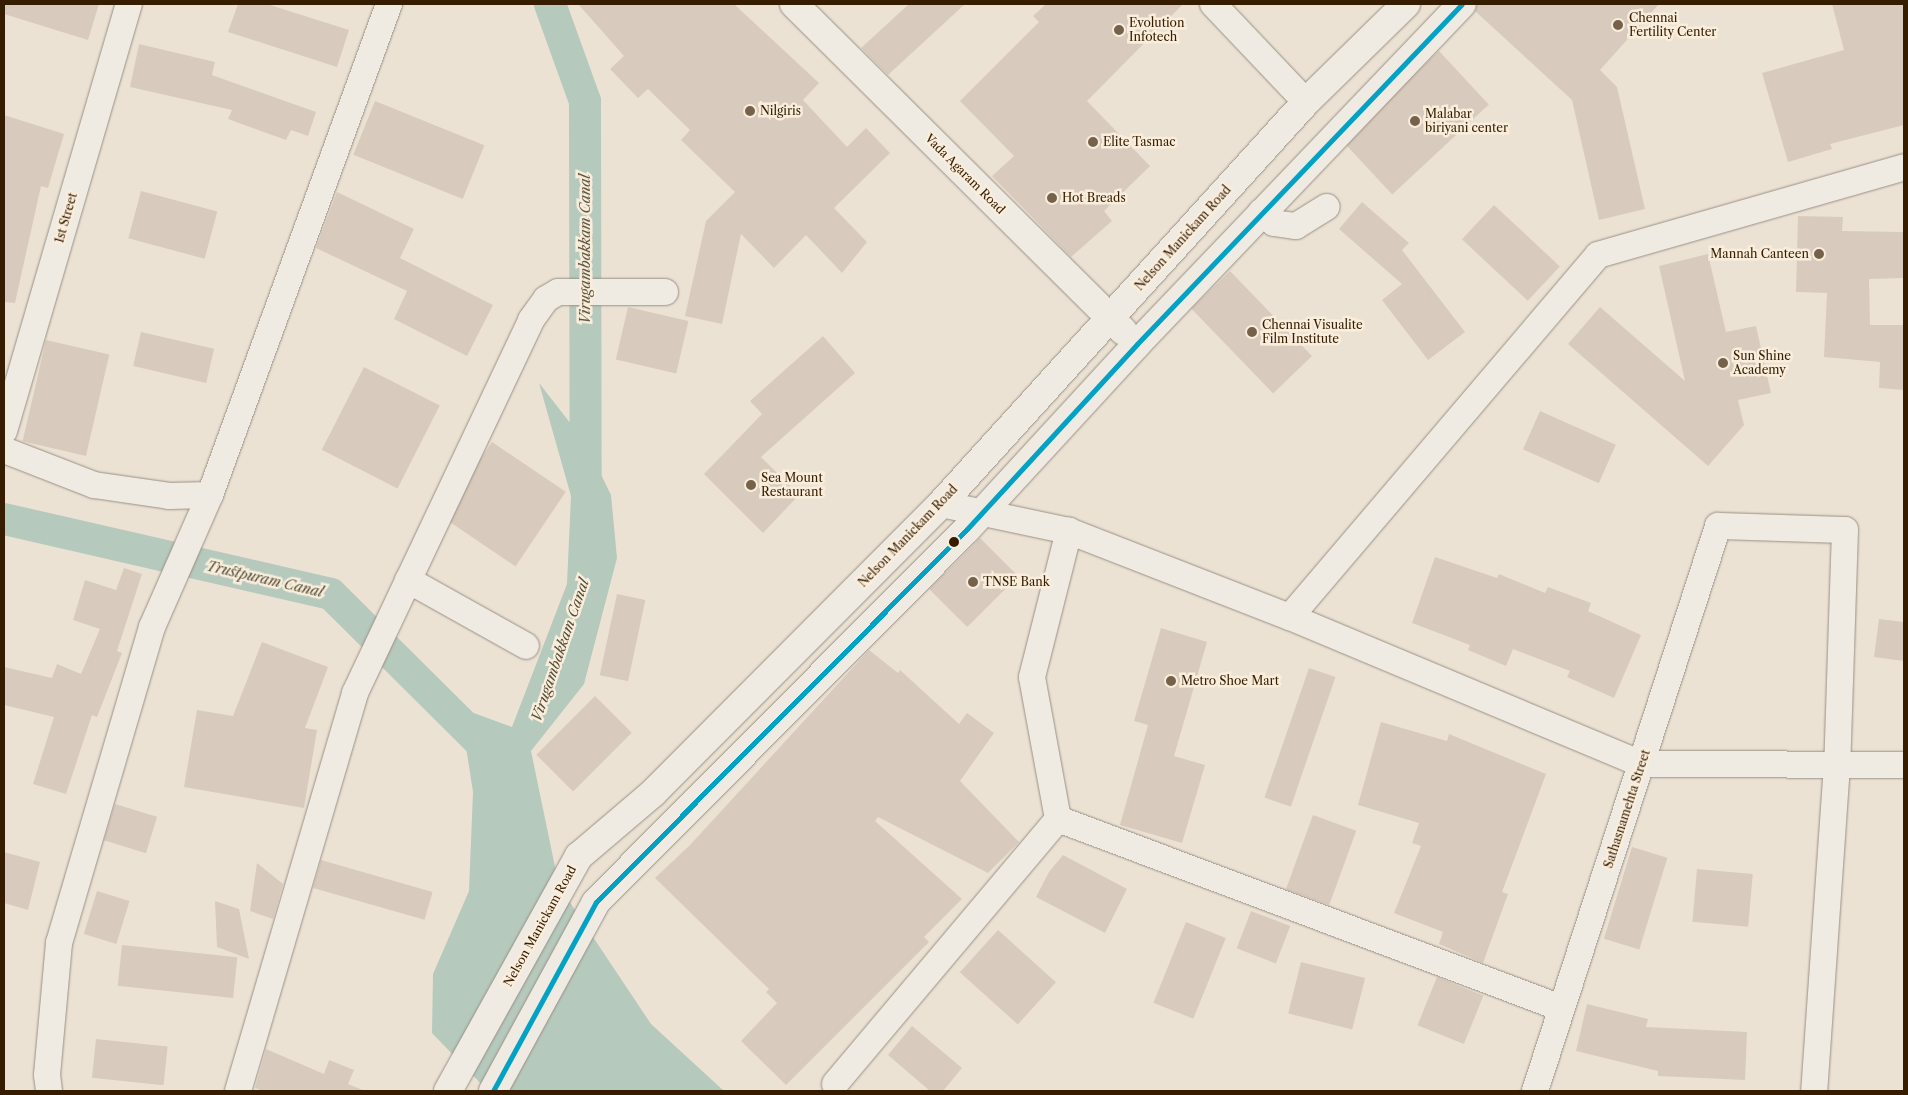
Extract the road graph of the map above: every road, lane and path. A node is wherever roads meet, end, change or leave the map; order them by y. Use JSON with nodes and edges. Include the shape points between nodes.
{"nodes":[{"id":1,"x":129,"y":4,"type":"edge"},
{"id":2,"x":389,"y":4,"type":"edge"},
{"id":3,"x":794,"y":4,"type":"edge"},
{"id":4,"x":1213,"y":4,"type":"edge"},
{"id":5,"x":1406,"y":4,"type":"edge"},
{"id":6,"x":1462,"y":4,"type":"edge"},
{"id":7,"x":1306,"y":102,"type":"junction"},
{"id":8,"x":1904,"y":167,"type":"edge"},
{"id":9,"x":1326,"y":207,"type":"dead end"},
{"id":10,"x":1261,"y":212,"type":"junction"},
{"id":11,"x":665,"y":292,"type":"dead end"},
{"id":12,"x":1110,"y":318,"type":"junction"},
{"id":13,"x":1136,"y":344,"type":"junction"},
{"id":14,"x":4,"y":431,"type":"edge"},
{"id":15,"x":4,"y":450,"type":"edge"},
{"id":16,"x":210,"y":495,"type":"junction"},
{"id":17,"x":941,"y":504,"type":"junction"},
{"id":18,"x":982,"y":512,"type":"junction"},
{"id":19,"x":1069,"y":531,"type":"junction"},
{"id":20,"x":408,"y":580,"type":"junction"},
{"id":21,"x":1290,"y":616,"type":"junction"},
{"id":22,"x":526,"y":646,"type":"dead end"},
{"id":23,"x":1642,"y":764,"type":"junction"},
{"id":24,"x":1836,"y":765,"type":"junction"},
{"id":25,"x":1904,"y":765,"type":"edge"},
{"id":26,"x":1058,"y":819,"type":"junction"},
{"id":27,"x":1561,"y":1008,"type":"junction"},
{"id":28,"x":835,"y":1084,"type":"dead end"},
{"id":29,"x":49,"y":1091,"type":"edge"},
{"id":30,"x":238,"y":1091,"type":"edge"},
{"id":31,"x":448,"y":1091,"type":"edge"},
{"id":32,"x":493,"y":1091,"type":"edge"},
{"id":33,"x":1535,"y":1091,"type":"edge"},
{"id":34,"x":1814,"y":1091,"type":"edge"}],
"edges":[{"from":1,"to":14,"type":"street","name":"1st Street"},
{"from":2,"to":16,"type":"street"},
{"from":3,"to":12,"type":"main road","name":"Vada Agaram Road"},
{"from":4,"to":7,"type":"street"},
{"from":5,"to":7,"type":"main road","name":"Nelson Manickam Road"},
{"from":6,"to":10,"type":"main road"},
{"from":7,"to":12,"type":"main road","name":"Nelson Manickam Road"},
{"from":8,"to":21,"type":"street","via":[[1598,255]]},
{"from":9,"to":10,"type":"street","via":[[1296,226],[1274,223]]},
{"from":10,"to":13,"type":"main road"},
{"from":11,"to":20,"type":"street","via":[[558,292],[546,299],[531,320]]},
{"from":12,"to":13,"type":"main road","name":"Vada Agaram Road"},
{"from":12,"to":17,"type":"main road","name":"Nelson Manickam Road"},
{"from":13,"to":18,"type":"main road"},
{"from":15,"to":16,"type":"street","via":[[94,485],[170,496]]},
{"from":16,"to":29,"type":"street","via":[[152,627],[59,943],[47,1075]]},
{"from":17,"to":18,"type":"street"},
{"from":17,"to":31,"type":"main road","name":"Nelson Manickam Road","via":[[653,793],[579,856]]},
{"from":18,"to":19,"type":"street"},
{"from":18,"to":32,"type":"main road","via":[[596,902]]},
{"from":19,"to":21,"type":"street"},
{"from":19,"to":26,"type":"street","via":[[1032,677]]},
{"from":20,"to":22,"type":"street"},
{"from":20,"to":30,"type":"street","via":[[355,693]]},
{"from":21,"to":23,"type":"street"},
{"from":23,"to":24,"type":"street"},
{"from":23,"to":24,"type":"street","name":"Sathasnamehta Street","via":[[1718,526],[1845,530]]},
{"from":23,"to":27,"type":"street","name":"Sathasnamehta Street"},
{"from":24,"to":25,"type":"street"},
{"from":24,"to":34,"type":"street"},
{"from":26,"to":27,"type":"street"},
{"from":26,"to":28,"type":"street"},
{"from":27,"to":33,"type":"street","name":"Sathasnamehta Street"}]}
